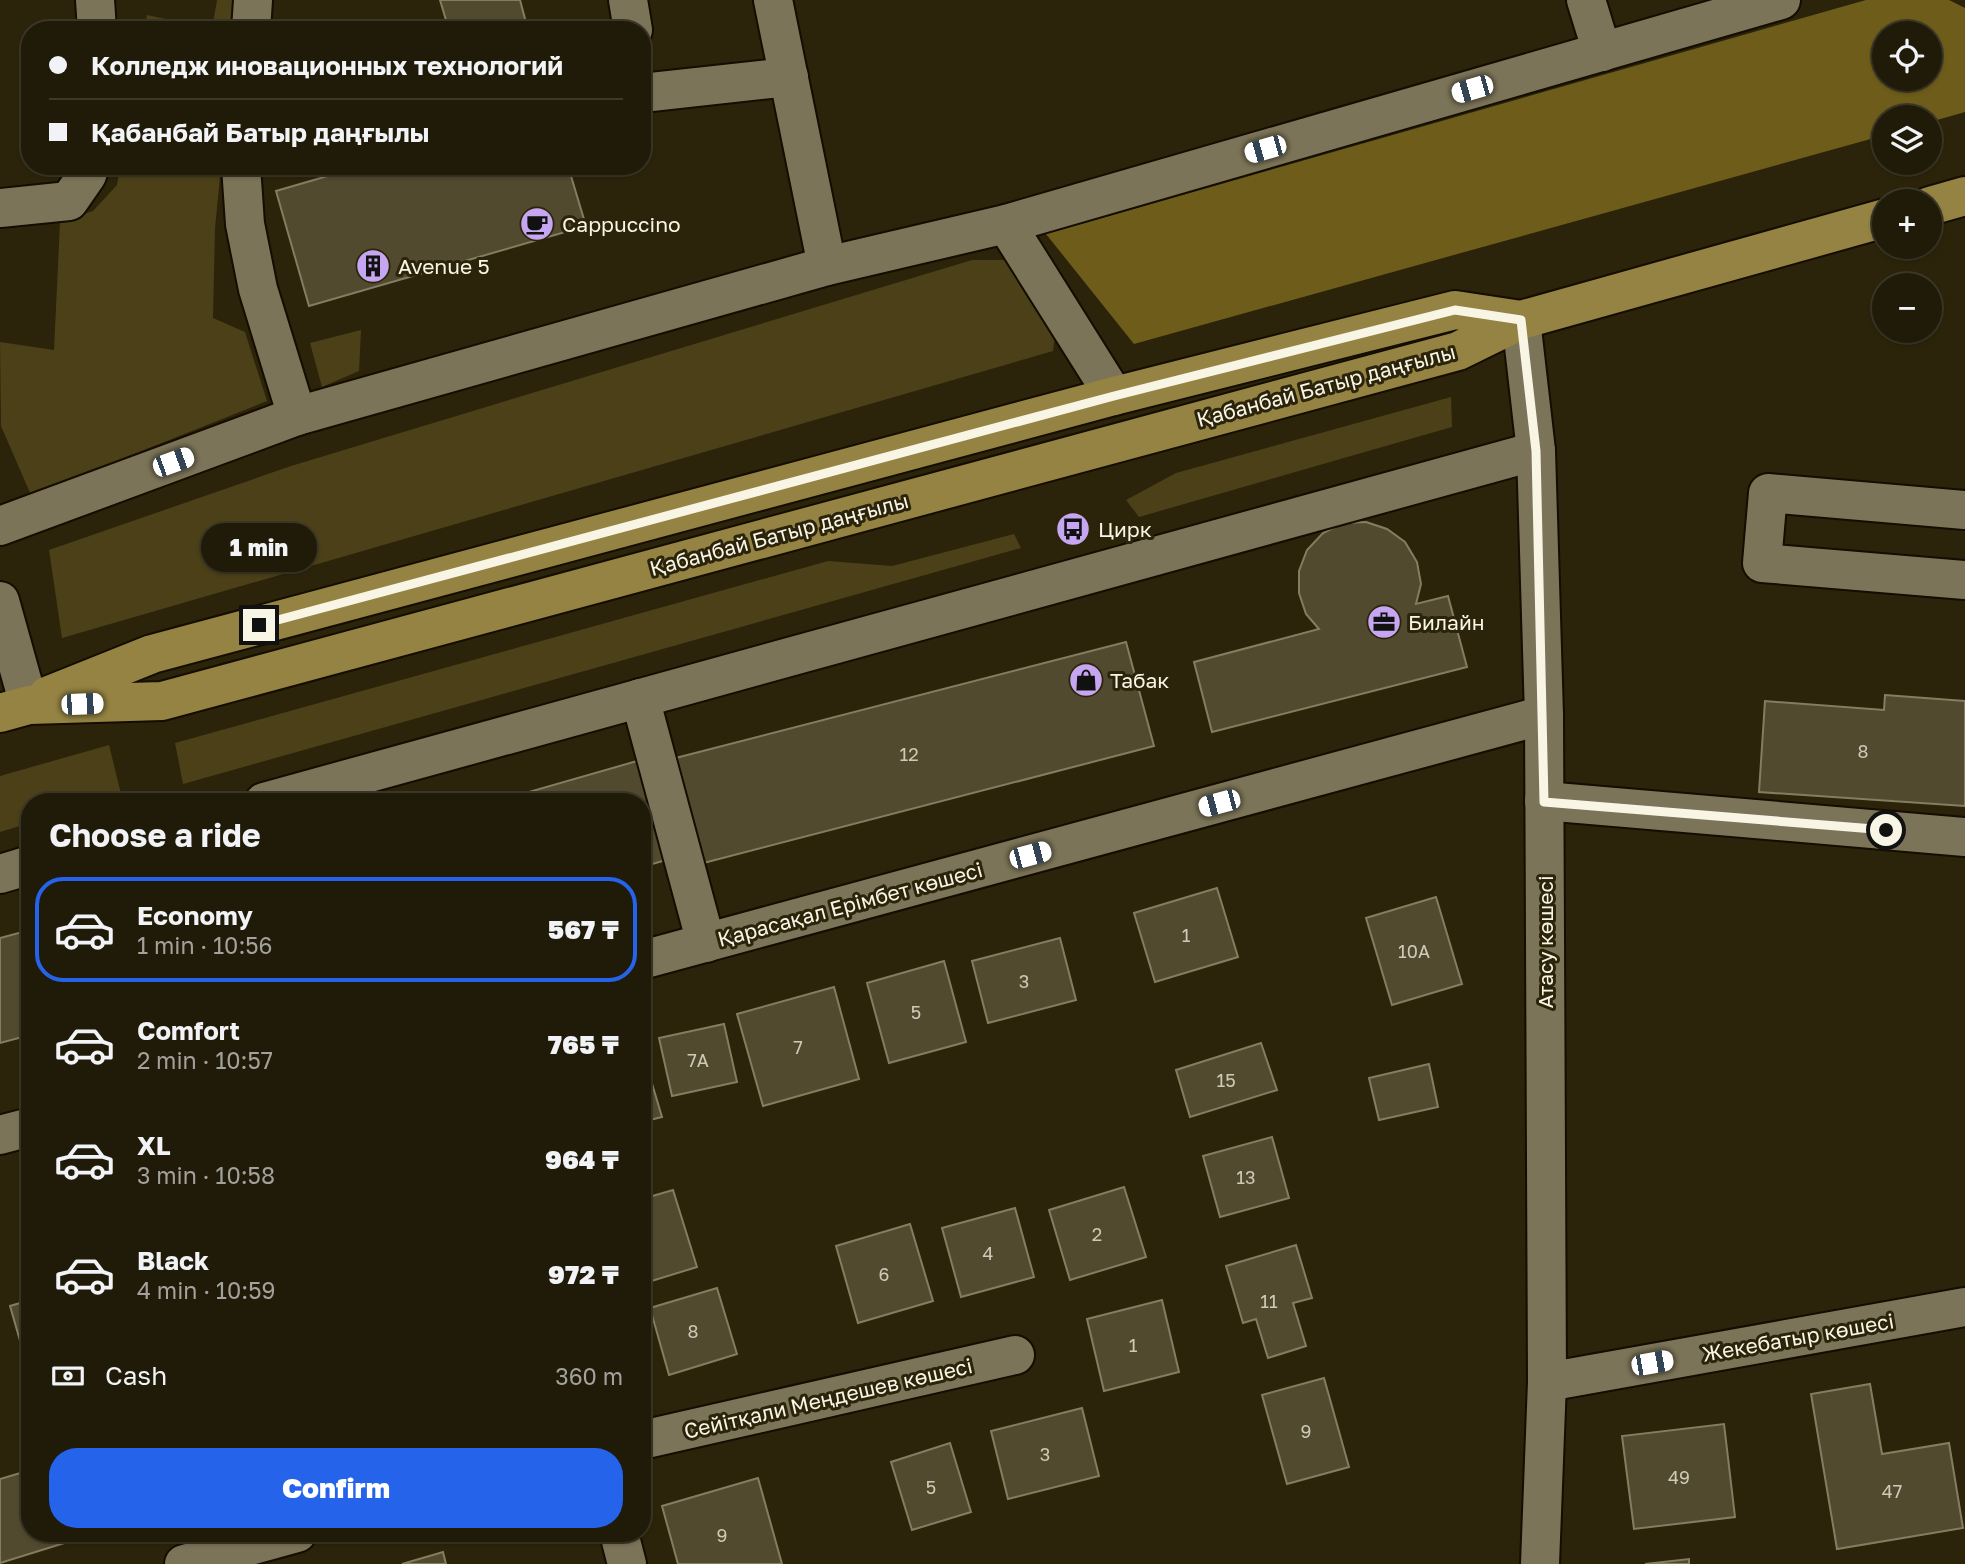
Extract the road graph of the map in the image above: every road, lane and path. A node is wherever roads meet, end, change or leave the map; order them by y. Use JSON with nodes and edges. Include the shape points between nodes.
{"nodes":[{"id":1,"x":96,"y":0,"type":"edge"},
{"id":2,"x":253,"y":0,"type":"edge"},
{"id":3,"x":628,"y":0,"type":"edge"},
{"id":4,"x":773,"y":0,"type":"edge"},
{"id":5,"x":1586,"y":0,"type":"edge"},
{"id":6,"x":1781,"y":0,"type":"edge"},
{"id":7,"x":97,"y":21,"type":"edge"},
{"id":8,"x":252,"y":21,"type":"edge"},
{"id":9,"x":632,"y":21,"type":"edge"},
{"id":10,"x":1602,"y":52,"type":"junction"},
{"id":11,"x":789,"y":77,"type":"junction"},
{"id":12,"x":651,"y":92,"type":"edge"},
{"id":13,"x":87,"y":175,"type":"edge"},
{"id":14,"x":242,"y":175,"type":"edge"},
{"id":15,"x":1965,"y":196,"type":"edge"},
{"id":16,"x":1942,"y":203,"type":"edge"},
{"id":17,"x":0,"y":208,"type":"edge"},
{"id":18,"x":1872,"y":222,"type":"edge"},
{"id":19,"x":1006,"y":223,"type":"junction"},
{"id":20,"x":827,"y":266,"type":"junction"},
{"id":21,"x":1521,"y":320,"type":"junction"},
{"id":22,"x":1114,"y":396,"type":"junction"},
{"id":23,"x":297,"y":416,"type":"junction"},
{"id":24,"x":1536,"y":451,"type":"junction"},
{"id":25,"x":1965,"y":510,"type":"edge"},
{"id":26,"x":0,"y":526,"type":"edge"},
{"id":27,"x":1965,"y":580,"type":"edge"},
{"id":28,"x":0,"y":601,"type":"edge"},
{"id":29,"x":640,"y":698,"type":"junction"},
{"id":30,"x":14,"y":709,"type":"edge"},
{"id":31,"x":1544,"y":715,"type":"junction"},
{"id":32,"x":297,"y":793,"type":"edge"},
{"id":33,"x":1544,"y":802,"type":"junction"},
{"id":34,"x":1965,"y":837,"type":"edge"},
{"id":35,"x":21,"y":868,"type":"edge"},
{"id":36,"x":0,"y":874,"type":"edge"},
{"id":37,"x":706,"y":943,"type":"junction"},
{"id":38,"x":651,"y":958,"type":"edge"},
{"id":39,"x":21,"y":1129,"type":"edge"},
{"id":40,"x":0,"y":1135,"type":"edge"},
{"id":41,"x":1965,"y":1307,"type":"edge"},
{"id":42,"x":1015,"y":1355,"type":"dead end"},
{"id":43,"x":1548,"y":1382,"type":"junction"},
{"id":44,"x":651,"y":1438,"type":"edge"},
{"id":45,"x":264,"y":1542,"type":"edge"},
{"id":46,"x":622,"y":1542,"type":"edge"},
{"id":47,"x":184,"y":1564,"type":"edge"},
{"id":48,"x":628,"y":1564,"type":"edge"},
{"id":49,"x":1540,"y":1564,"type":"edge"}],
"edges":[{"from":1,"to":7,"type":"street"},
{"from":2,"to":8,"type":"street"},
{"from":3,"to":9,"type":"street"},
{"from":4,"to":11,"type":"street"},
{"from":5,"to":10,"type":"street"},
{"from":6,"to":10,"type":"street"},
{"from":10,"to":19,"type":"street"},
{"from":11,"to":12,"type":"street"},
{"from":11,"to":20,"type":"street"},
{"from":13,"to":17,"type":"street","via":[[69,201]]},
{"from":14,"to":23,"type":"street","via":[[245,224],[258,289]]},
{"from":15,"to":16,"type":"main road"},
{"from":18,"to":21,"type":"main road","name":"Қабанбай Батыр даңғылы"},
{"from":19,"to":20,"type":"street"},
{"from":19,"to":22,"type":"street"},
{"from":20,"to":23,"type":"street"},
{"from":21,"to":22,"type":"main road","name":"Қабанбай Батыр даңғылы","via":[[1455,310]]},
{"from":21,"to":24,"type":"street","name":"Атасу көшесі"},
{"from":21,"to":30,"type":"main road","name":"Қабанбай Батыр даңғылы","via":[[1458,351],[162,701]]},
{"from":22,"to":30,"type":"main road","name":"Қабанбай Батыр даңғылы","via":[[152,654]]},
{"from":23,"to":26,"type":"street"},
{"from":24,"to":29,"type":"street"},
{"from":24,"to":31,"type":"street","name":"Атасу көшесі"},
{"from":25,"to":27,"type":"street","via":[[1768,493],[1762,563]]},
{"from":28,"to":30,"type":"street"},
{"from":29,"to":32,"type":"street"},
{"from":29,"to":37,"type":"street"},
{"from":31,"to":33,"type":"street","name":"Атасу көшесі"},
{"from":31,"to":37,"type":"street","name":"Қарасақал Ерімбет көшесі"},
{"from":33,"to":34,"type":"street"},
{"from":33,"to":43,"type":"street","name":"Атасу көшесі"},
{"from":35,"to":36,"type":"street"},
{"from":37,"to":38,"type":"street","name":"Қарасақал Ерімбет көшесі"},
{"from":39,"to":40,"type":"street"},
{"from":41,"to":43,"type":"street","name":"Жекебатыр көшесі"},
{"from":42,"to":44,"type":"street","name":"Сейітқали Меңдешев көшесі"},
{"from":43,"to":49,"type":"street","name":"Атасу көшесі"},
{"from":45,"to":47,"type":"street"},
{"from":46,"to":48,"type":"street"}]}
